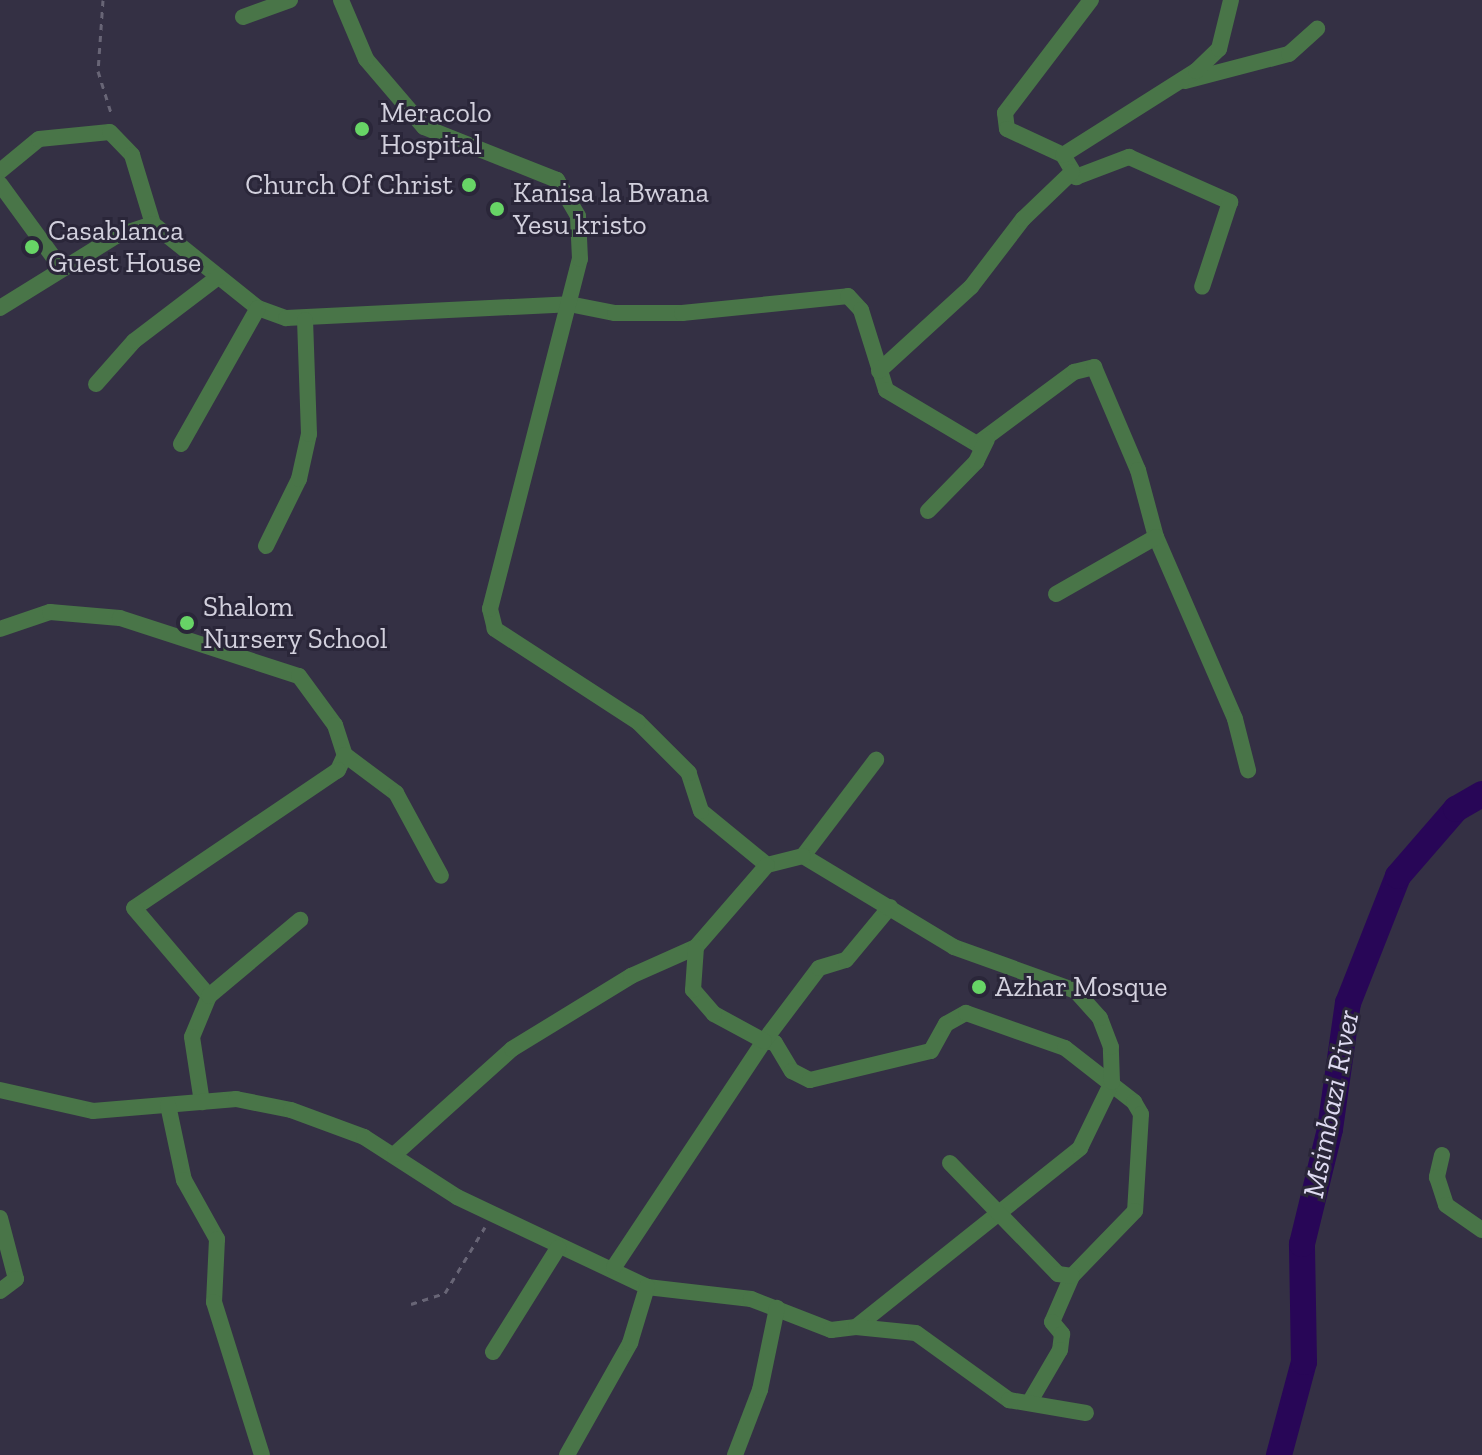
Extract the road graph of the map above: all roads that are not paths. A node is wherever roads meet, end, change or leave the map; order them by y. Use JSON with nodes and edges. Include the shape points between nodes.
{"nodes":[{"id":1,"x":290,"y":0,"type":"edge"},
{"id":2,"x":341,"y":0,"type":"edge"},
{"id":3,"x":1091,"y":0,"type":"edge"},
{"id":4,"x":1231,"y":0,"type":"edge"},
{"id":5,"x":243,"y":17,"type":"dead end"},
{"id":6,"x":1317,"y":29,"type":"dead end"},
{"id":7,"x":1168,"y":85,"type":"junction"},
{"id":8,"x":1063,"y":155,"type":"junction"},
{"id":9,"x":0,"y":171,"type":"edge"},
{"id":10,"x":1072,"y":172,"type":"junction"},
{"id":11,"x":0,"y":184,"type":"edge"},
{"id":12,"x":153,"y":224,"type":"junction"},
{"id":13,"x":62,"y":269,"type":"junction"},
{"id":14,"x":218,"y":277,"type":"junction"},
{"id":15,"x":1202,"y":287,"type":"dead end"},
{"id":16,"x":569,"y":304,"type":"junction"},
{"id":17,"x":0,"y":308,"type":"edge"},
{"id":18,"x":258,"y":308,"type":"junction"},
{"id":19,"x":305,"y":320,"type":"junction"},
{"id":20,"x":879,"y":371,"type":"junction"},
{"id":21,"x":96,"y":384,"type":"dead end"},
{"id":22,"x":987,"y":439,"type":"junction"},
{"id":23,"x":181,"y":444,"type":"dead end"},
{"id":24,"x":928,"y":511,"type":"dead end"},
{"id":25,"x":1156,"y":537,"type":"junction"},
{"id":26,"x":266,"y":546,"type":"dead end"},
{"id":27,"x":1056,"y":594,"type":"dead end"},
{"id":28,"x":0,"y":629,"type":"edge"},
{"id":29,"x":345,"y":755,"type":"junction"},
{"id":30,"x":876,"y":760,"type":"dead end"},
{"id":31,"x":1248,"y":770,"type":"dead end"},
{"id":32,"x":803,"y":856,"type":"junction"},
{"id":33,"x":767,"y":865,"type":"junction"},
{"id":34,"x":441,"y":876,"type":"dead end"},
{"id":35,"x":890,"y":907,"type":"junction"},
{"id":36,"x":300,"y":920,"type":"dead end"},
{"id":37,"x":696,"y":947,"type":"junction"},
{"id":38,"x":209,"y":996,"type":"junction"},
{"id":39,"x":764,"y":1041,"type":"junction"},
{"id":40,"x":1112,"y":1082,"type":"junction"},
{"id":41,"x":0,"y":1090,"type":"edge"},
{"id":42,"x":202,"y":1102,"type":"junction"},
{"id":43,"x":168,"y":1105,"type":"junction"},
{"id":44,"x":395,"y":1154,"type":"junction"},
{"id":45,"x":1442,"y":1155,"type":"dead end"},
{"id":46,"x":950,"y":1163,"type":"dead end"},
{"id":47,"x":1003,"y":1211,"type":"junction"},
{"id":48,"x":0,"y":1218,"type":"edge"},
{"id":49,"x":1482,"y":1230,"type":"edge"},
{"id":50,"x":558,"y":1248,"type":"junction"},
{"id":51,"x":614,"y":1267,"type":"junction"},
{"id":52,"x":1072,"y":1276,"type":"junction"},
{"id":53,"x":647,"y":1287,"type":"junction"},
{"id":54,"x":0,"y":1291,"type":"edge"},
{"id":55,"x":777,"y":1308,"type":"junction"},
{"id":56,"x":856,"y":1327,"type":"junction"},
{"id":57,"x":493,"y":1352,"type":"dead end"},
{"id":58,"x":1029,"y":1403,"type":"junction"},
{"id":59,"x":1086,"y":1413,"type":"dead end"},
{"id":60,"x":262,"y":1455,"type":"edge"},
{"id":61,"x":567,"y":1455,"type":"edge"},
{"id":62,"x":735,"y":1455,"type":"edge"}],
"edges":[{"from":1,"to":5,"type":"street"},
{"from":2,"to":16,"type":"street","via":[[366,59],[424,127],[534,166],[570,193],[580,259]]},
{"from":3,"to":8,"type":"street","via":[[1005,113],[1012,135]]},
{"from":4,"to":7,"type":"street","via":[[1219,49]]},
{"from":6,"to":7,"type":"street","via":[[1278,58]]},
{"from":7,"to":8,"type":"street"},
{"from":8,"to":10,"type":"street"},
{"from":9,"to":12,"type":"street","via":[[39,139],[110,132],[132,155]]},
{"from":10,"to":15,"type":"street","via":[[1083,178],[1129,157],[1230,202]]},
{"from":10,"to":20,"type":"street","via":[[1023,219],[971,287]]},
{"from":11,"to":13,"type":"street"},
{"from":12,"to":13,"type":"street"},
{"from":12,"to":14,"type":"street"},
{"from":13,"to":17,"type":"street"},
{"from":14,"to":18,"type":"street"},
{"from":14,"to":21,"type":"street","via":[[134,341]]},
{"from":16,"to":19,"type":"street"},
{"from":16,"to":20,"type":"street","via":[[615,313],[682,313],[848,296],[861,310]]},
{"from":16,"to":33,"type":"street","via":[[535,417],[490,619],[582,691],[638,722],[689,773],[701,811]]},
{"from":18,"to":19,"type":"street"},
{"from":18,"to":23,"type":"street"},
{"from":19,"to":26,"type":"street","via":[[309,434],[299,479]]},
{"from":20,"to":22,"type":"street","via":[[899,403],[962,441]]},
{"from":22,"to":24,"type":"street","via":[[976,462]]},
{"from":22,"to":25,"type":"street","via":[[1074,372],[1094,367],[1138,470]]},
{"from":25,"to":27,"type":"street"},
{"from":25,"to":31,"type":"street","via":[[1235,719]]},
{"from":28,"to":29,"type":"street","via":[[50,612],[82,612],[271,662],[299,676],[319,698]]},
{"from":29,"to":34,"type":"street","via":[[396,793]]},
{"from":29,"to":38,"type":"street","via":[[338,770],[134,908]]},
{"from":30,"to":32,"type":"street"},
{"from":32,"to":33,"type":"street"},
{"from":32,"to":35,"type":"street"},
{"from":33,"to":37,"type":"street"},
{"from":35,"to":39,"type":"street","via":[[846,960],[819,968]]},
{"from":35,"to":40,"type":"street","via":[[981,960],[1059,981],[1093,1005],[1111,1047]]},
{"from":36,"to":38,"type":"street"},
{"from":37,"to":39,"type":"street","via":[[693,990],[714,1014]]},
{"from":37,"to":44,"type":"street","via":[[611,986],[512,1049]]},
{"from":38,"to":42,"type":"street","via":[[192,1037]]},
{"from":39,"to":40,"type":"street","via":[[775,1043],[792,1071],[810,1080],[931,1051],[946,1024],[966,1013],[1065,1048]]},
{"from":39,"to":51,"type":"street"},
{"from":40,"to":47,"type":"street","via":[[1080,1148]]},
{"from":40,"to":52,"type":"street","via":[[1141,1114],[1135,1211]]},
{"from":41,"to":43,"type":"street","via":[[93,1111]]},
{"from":42,"to":43,"type":"street"},
{"from":42,"to":44,"type":"street","via":[[272,1105]]},
{"from":43,"to":60,"type":"street","via":[[184,1180],[217,1239],[214,1302]]},
{"from":44,"to":50,"type":"street"},
{"from":45,"to":49,"type":"street","via":[[1437,1177],[1446,1205]]},
{"from":46,"to":47,"type":"street"},
{"from":47,"to":52,"type":"street","via":[[1058,1274]]},
{"from":47,"to":56,"type":"street"},
{"from":48,"to":54,"type":"street","via":[[16,1279]]},
{"from":50,"to":51,"type":"street"},
{"from":50,"to":57,"type":"street"},
{"from":51,"to":53,"type":"street"},
{"from":52,"to":58,"type":"street","via":[[1052,1322],[1062,1334],[1060,1350]]},
{"from":53,"to":55,"type":"street"},
{"from":53,"to":61,"type":"street","via":[[630,1343]]},
{"from":55,"to":56,"type":"street","via":[[831,1330]]},
{"from":55,"to":62,"type":"street","via":[[760,1390]]},
{"from":56,"to":58,"type":"street","via":[[916,1333],[984,1387]]},
{"from":58,"to":59,"type":"street"}]}
